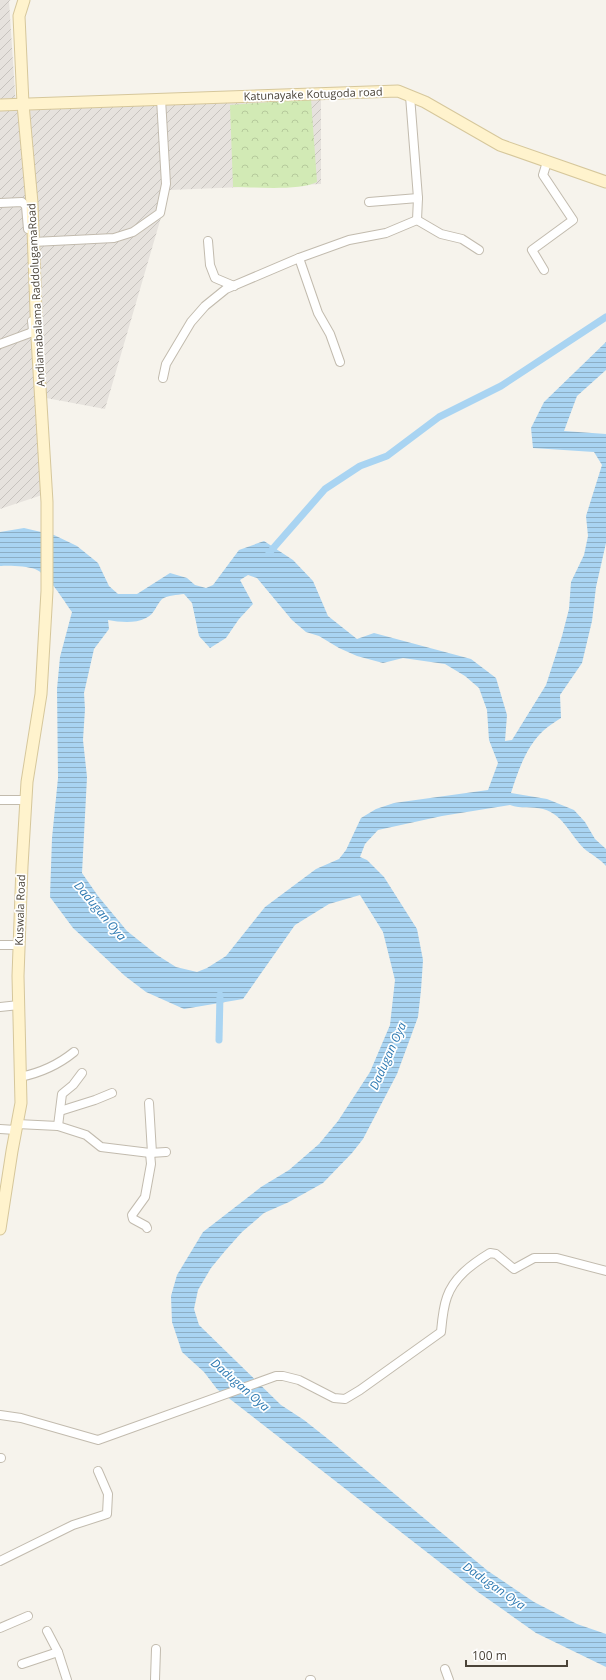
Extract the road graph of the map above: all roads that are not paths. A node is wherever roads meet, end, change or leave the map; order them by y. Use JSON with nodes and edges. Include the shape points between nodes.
{"nodes":[{"id":1,"x":24,"y":0,"type":"edge"},
{"id":2,"x":410,"y":96,"type":"junction"},
{"id":3,"x":161,"y":99,"type":"junction"},
{"id":4,"x":23,"y":104,"type":"junction"},
{"id":5,"x":0,"y":105,"type":"edge"},
{"id":6,"x":547,"y":162,"type":"junction"},
{"id":7,"x":606,"y":182,"type":"edge"},
{"id":8,"x":418,"y":198,"type":"junction"},
{"id":9,"x":369,"y":202,"type":"dead end"},
{"id":10,"x":0,"y":203,"type":"edge"},
{"id":11,"x":417,"y":220,"type":"junction"},
{"id":12,"x":208,"y":241,"type":"dead end"},
{"id":13,"x":33,"y":242,"type":"junction"},
{"id":14,"x":479,"y":250,"type":"dead end"},
{"id":15,"x":299,"y":258,"type":"junction"},
{"id":16,"x":544,"y":270,"type":"dead end"},
{"id":17,"x":234,"y":286,"type":"junction"},
{"id":18,"x":0,"y":344,"type":"edge"},
{"id":19,"x":340,"y":362,"type":"dead end"},
{"id":20,"x":163,"y":378,"type":"dead end"},
{"id":21,"x":47,"y":591,"type":"joint"},
{"id":22,"x":0,"y":800,"type":"edge"},
{"id":23,"x":26,"y":800,"type":"junction"},
{"id":24,"x":0,"y":945,"type":"edge"},
{"id":25,"x":19,"y":945,"type":"junction"},
{"id":26,"x":19,"y":1005,"type":"junction"},
{"id":27,"x":0,"y":1007,"type":"edge"},
{"id":28,"x":74,"y":1052,"type":"dead end"},
{"id":29,"x":82,"y":1073,"type":"dead end"},
{"id":30,"x":20,"y":1077,"type":"junction"},
{"id":31,"x":112,"y":1093,"type":"dead end"},
{"id":32,"x":149,"y":1102,"type":"dead end"},
{"id":33,"x":60,"y":1111,"type":"junction"},
{"id":34,"x":58,"y":1126,"type":"junction"},
{"id":35,"x":16,"y":1127,"type":"junction"},
{"id":36,"x":0,"y":1129,"type":"edge"},
{"id":37,"x":166,"y":1152,"type":"dead end"},
{"id":38,"x":151,"y":1153,"type":"junction"},
{"id":39,"x":147,"y":1228,"type":"dead end"},
{"id":40,"x":0,"y":1229,"type":"edge"},
{"id":41,"x":606,"y":1271,"type":"edge"},
{"id":42,"x":0,"y":1415,"type":"edge"},
{"id":43,"x":98,"y":1471,"type":"dead end"},
{"id":44,"x":0,"y":1561,"type":"edge"},
{"id":45,"x":28,"y":1616,"type":"dead end"},
{"id":46,"x":0,"y":1628,"type":"edge"},
{"id":47,"x":47,"y":1631,"type":"dead end"},
{"id":48,"x":156,"y":1649,"type":"dead end"},
{"id":49,"x":58,"y":1652,"type":"junction"},
{"id":50,"x":22,"y":1664,"type":"dead end"},
{"id":51,"x":445,"y":1669,"type":"dead end"},
{"id":52,"x":67,"y":1680,"type":"edge"},
{"id":53,"x":155,"y":1680,"type":"edge"},
{"id":54,"x":449,"y":1680,"type":"edge"}],
"edges":[{"from":1,"to":4,"type":"street","name":"Andiamabalama RaddolugamaRoad","via":[[19,16]]},
{"from":2,"to":3,"type":"street","name":"Katunayake Kotugoda road","via":[[398,91]]},
{"from":2,"to":6,"type":"street","name":"Katunayake Kotugoda road","via":[[500,145]]},
{"from":2,"to":8,"type":"street"},
{"from":3,"to":4,"type":"street","name":"Katunayake Kotugoda road"},
{"from":3,"to":13,"type":"street","via":[[166,184],[160,213],[133,232],[114,238]]},
{"from":4,"to":5,"type":"street","name":"Katunayake Kotugoda road"},
{"from":4,"to":13,"type":"street","name":"Andiamabalama RaddolugamaRoad"},
{"from":6,"to":7,"type":"street","name":"Katunayake Kotugoda road"},
{"from":6,"to":16,"type":"street","via":[[543,175],[573,220],[532,250]]},
{"from":8,"to":9,"type":"street"},
{"from":8,"to":11,"type":"street"},
{"from":10,"to":18,"type":"street","via":[[22,202],[26,206],[33,330],[30,334]]},
{"from":11,"to":14,"type":"street","via":[[441,234],[462,239]]},
{"from":11,"to":15,"type":"street","via":[[386,233],[349,240]]},
{"from":12,"to":17,"type":"street","via":[[210,265],[215,278]]},
{"from":13,"to":21,"type":"street","name":"Andiamabalama RaddolugamaRoad","via":[[47,502]]},
{"from":15,"to":17,"type":"street"},
{"from":15,"to":19,"type":"street","via":[[318,313],[330,334]]},
{"from":17,"to":20,"type":"street","via":[[226,289],[205,306],[191,322],[166,364]]},
{"from":21,"to":23,"type":"street","name":"Kuswala Road","via":[[42,694],[31,751]]},
{"from":22,"to":23,"type":"street"},
{"from":23,"to":25,"type":"street","name":"Kuswala Road"},
{"from":24,"to":25,"type":"street"},
{"from":25,"to":26,"type":"street","name":"Kuswala Road"},
{"from":26,"to":27,"type":"street"},
{"from":26,"to":30,"type":"street","name":"Kuswala Road"},
{"from":28,"to":30,"type":"street","via":[[62,1062]]},
{"from":29,"to":33,"type":"street","via":[[62,1094]]},
{"from":30,"to":35,"type":"street","name":"Kuswala Road","via":[[21,1103]]},
{"from":31,"to":33,"type":"street"},
{"from":32,"to":38,"type":"street"},
{"from":33,"to":34,"type":"street"},
{"from":34,"to":35,"type":"street"},
{"from":34,"to":38,"type":"street","via":[[86,1135],[101,1147]]},
{"from":35,"to":36,"type":"street"},
{"from":35,"to":40,"type":"street","name":"Kuswala Road"},
{"from":37,"to":38,"type":"street"},
{"from":38,"to":39,"type":"street","via":[[145,1197],[132,1215],[132,1219]]},
{"from":41,"to":42,"type":"street","via":[[557,1258],[534,1258],[514,1269],[496,1254],[490,1253],[455,1280],[446,1298],[440,1332],[345,1399],[334,1398],[299,1380],[276,1376],[98,1440],[21,1418]]},
{"from":43,"to":44,"type":"street","via":[[108,1494],[107,1514],[73,1525]]},
{"from":45,"to":46,"type":"street"},
{"from":47,"to":49,"type":"street"},
{"from":48,"to":53,"type":"street"},
{"from":49,"to":50,"type":"street"},
{"from":49,"to":52,"type":"street"},
{"from":51,"to":54,"type":"street"}]}
